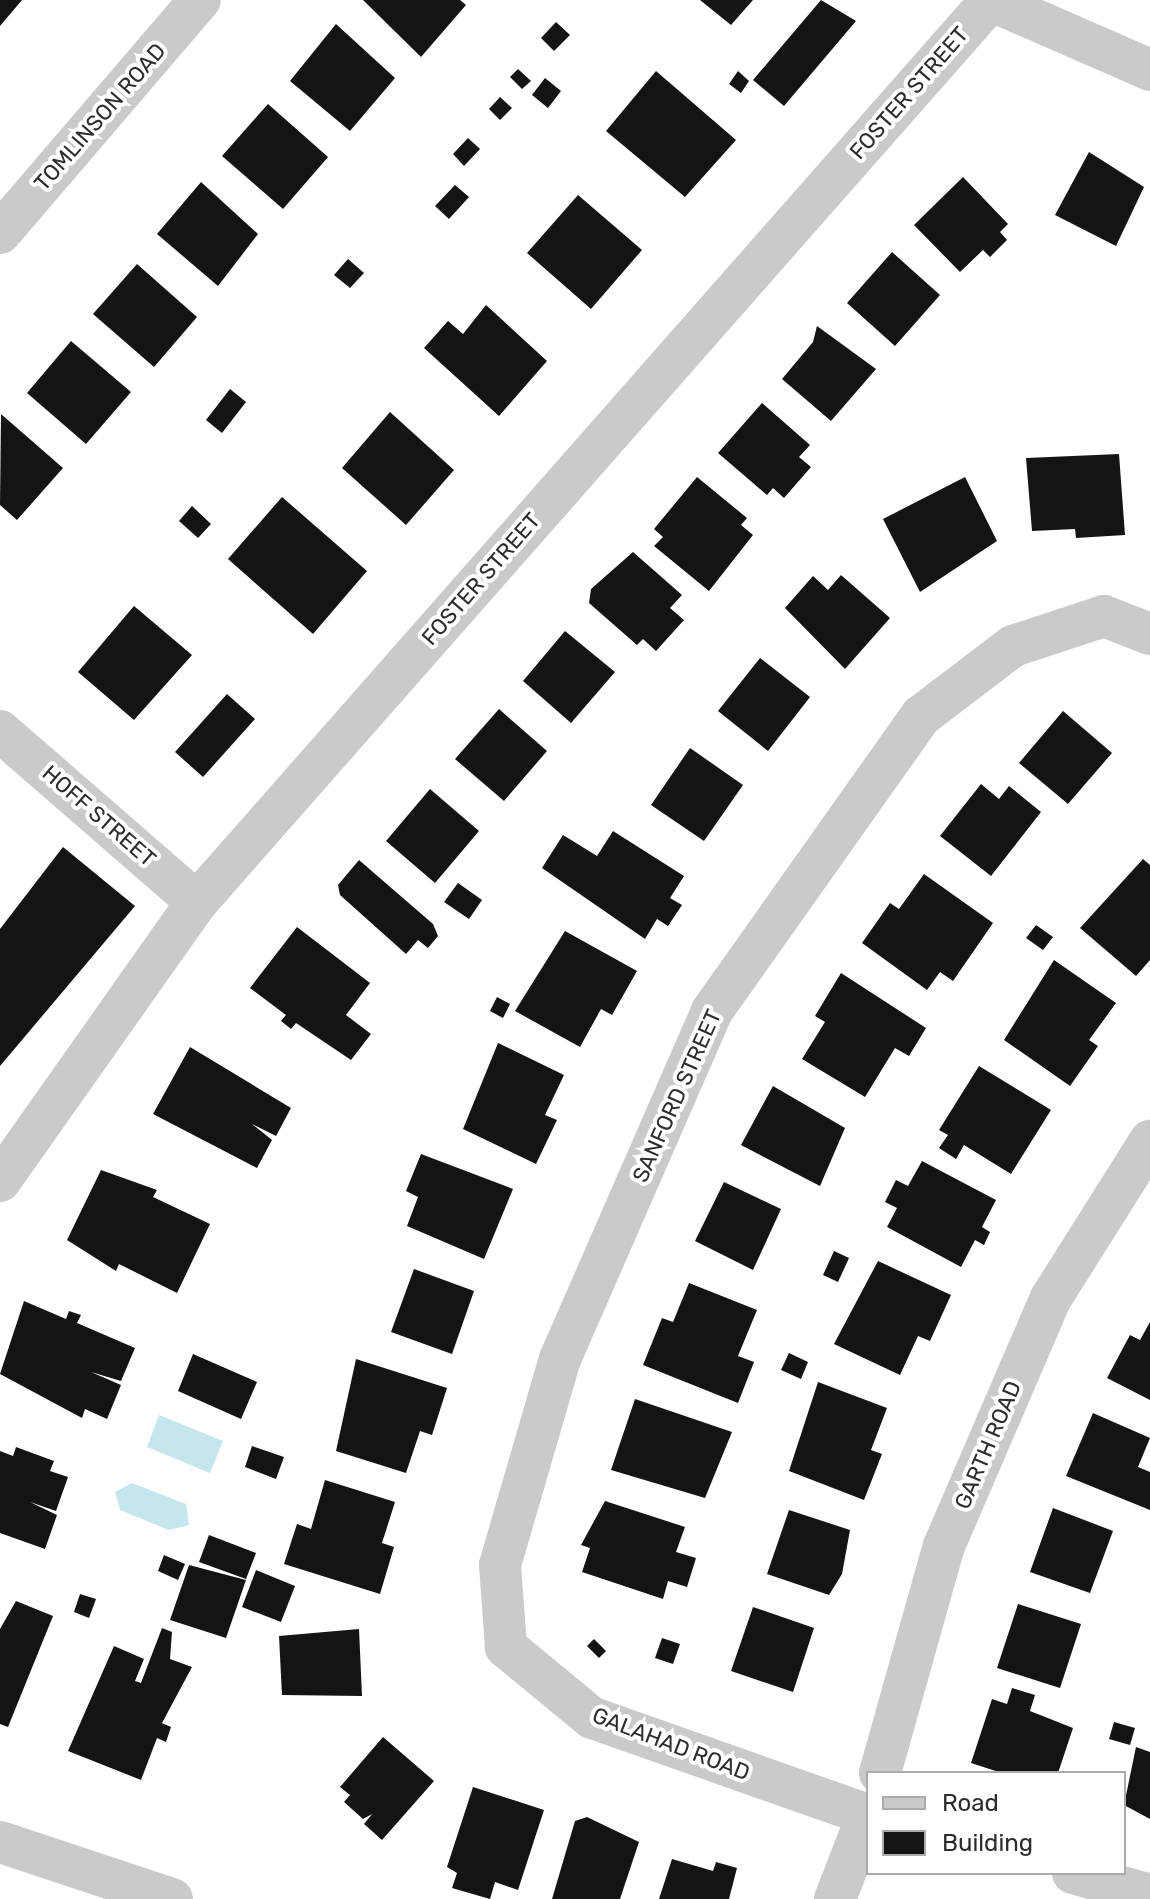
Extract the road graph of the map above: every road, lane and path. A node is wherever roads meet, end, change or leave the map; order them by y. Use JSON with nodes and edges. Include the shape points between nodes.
{"nodes":[{"id":1,"x":200,"y":0,"type":"edge"},
{"id":2,"x":990,"y":0,"type":"edge"},
{"id":3,"x":1150,"y":70,"type":"edge"},
{"id":4,"x":0,"y":233,"type":"edge"},
{"id":5,"x":1150,"y":634,"type":"edge"},
{"id":6,"x":0,"y":731,"type":"edge"},
{"id":7,"x":197,"y":902,"type":"junction"},
{"id":8,"x":1150,"y":1141,"type":"edge"},
{"id":9,"x":0,"y":1181,"type":"edge"},
{"id":10,"x":505,"y":1632,"type":"joint"},
{"id":11,"x":881,"y":1771,"type":"edge"},
{"id":12,"x":866,"y":1814,"type":"edge"},
{"id":13,"x":866,"y":1820,"type":"edge"},
{"id":14,"x":0,"y":1842,"type":"edge"},
{"id":15,"x":1080,"y":1875,"type":"edge"},
{"id":16,"x":1150,"y":1895,"type":"edge"},
{"id":17,"x":172,"y":1899,"type":"edge"},
{"id":18,"x":835,"y":1899,"type":"edge"}],
"edges":[{"from":1,"to":4,"type":"street","name":"TOMLINSON ROAD"},
{"from":2,"to":3,"type":"street"},
{"from":2,"to":7,"type":"street","name":"FOSTER STREET"},
{"from":5,"to":10,"type":"street","name":"SANFORD STREET","via":[[1104,616],[1013,646],[921,716],[712,1011],[560,1359],[500,1565]]},
{"from":6,"to":7,"type":"street","name":"HOFF STREET"},
{"from":7,"to":9,"type":"street","name":"FOSTER STREET"},
{"from":8,"to":11,"type":"street","name":"GARTH ROAD","via":[[1051,1298],[951,1531]]},
{"from":10,"to":12,"type":"street","name":"GALAHAD ROAD","via":[[506,1647],[592,1718]]},
{"from":13,"to":18,"type":"street"},
{"from":14,"to":17,"type":"street"},
{"from":15,"to":16,"type":"street"}]}
